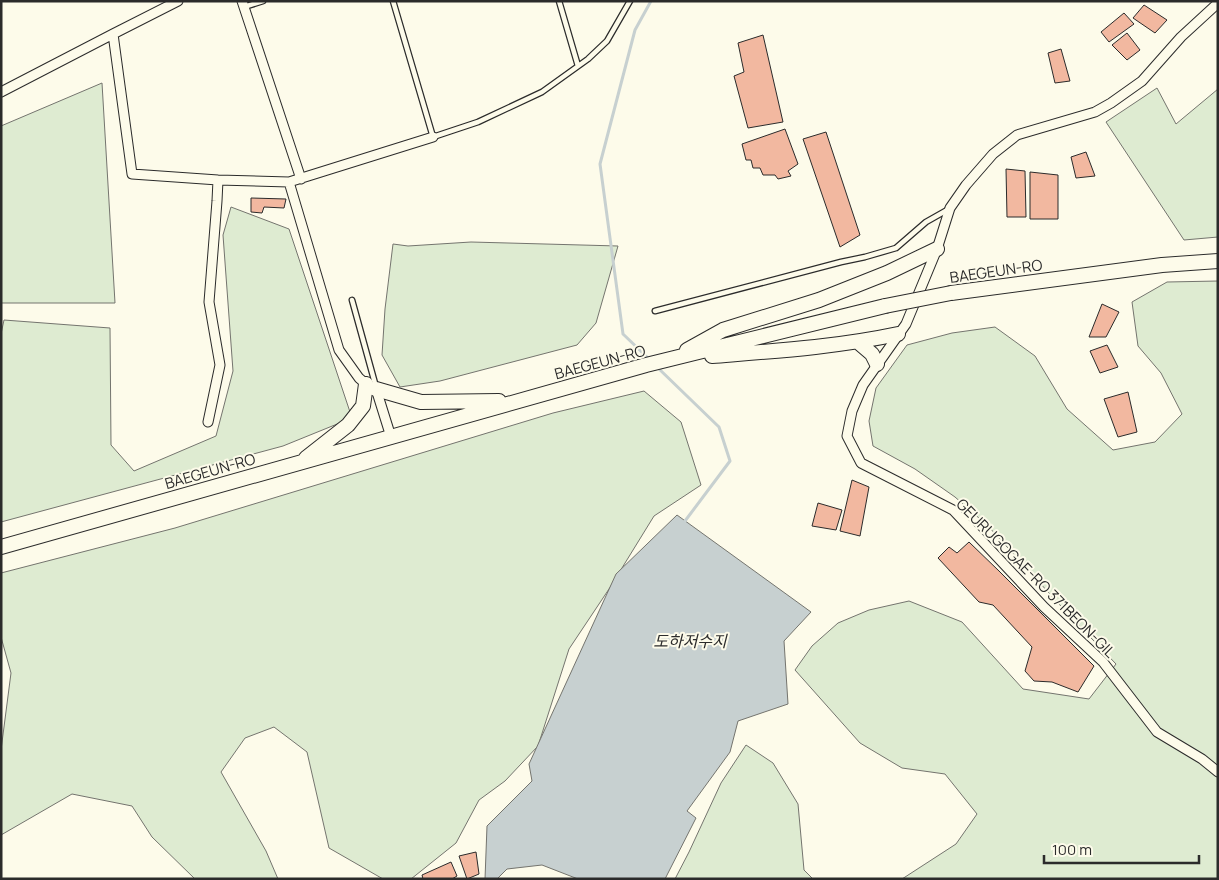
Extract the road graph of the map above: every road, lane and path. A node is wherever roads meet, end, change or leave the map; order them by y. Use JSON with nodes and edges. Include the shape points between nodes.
{"nodes":[{"id":1,"x":178,"y":1,"type":"edge"},
{"id":2,"x":263,"y":1,"type":"edge"},
{"id":3,"x":393,"y":1,"type":"edge"},
{"id":4,"x":559,"y":1,"type":"edge"},
{"id":5,"x":630,"y":1,"type":"edge"},
{"id":6,"x":243,"y":4,"type":"edge"},
{"id":7,"x":1218,"y":4,"type":"edge"},
{"id":8,"x":113,"y":34,"type":"junction"},
{"id":9,"x":578,"y":66,"type":"junction"},
{"id":10,"x":1,"y":92,"type":"edge"},
{"id":11,"x":433,"y":137,"type":"junction"},
{"id":12,"x":301,"y":179,"type":"junction"},
{"id":13,"x":218,"y":180,"type":"junction"},
{"id":14,"x":289,"y":182,"type":"junction"},
{"id":15,"x":950,"y":208,"type":"junction"},
{"id":16,"x":937,"y":249,"type":"junction"},
{"id":17,"x":1218,"y":261,"type":"edge"},
{"id":18,"x":352,"y":300,"type":"dead end"},
{"id":19,"x":655,"y":311,"type":"dead end"},
{"id":20,"x":898,"y":334,"type":"junction"},
{"id":21,"x":858,"y":342,"type":"junction"},
{"id":22,"x":667,"y":360,"type":"junction"},
{"id":23,"x":877,"y":364,"type":"junction"},
{"id":24,"x":371,"y":386,"type":"junction"},
{"id":25,"x":518,"y":401,"type":"junction"},
{"id":26,"x":208,"y":422,"type":"dead end"},
{"id":27,"x":391,"y":437,"type":"junction"},
{"id":28,"x":299,"y":463,"type":"junction"},
{"id":29,"x":1,"y":547,"type":"edge"},
{"id":30,"x":1218,"y":772,"type":"edge"}],
"edges":[{"from":1,"to":8,"type":"street"},
{"from":2,"to":6,"type":"lane"},
{"from":3,"to":11,"type":"lane"},
{"from":4,"to":9,"type":"lane"},
{"from":5,"to":9,"type":"lane","via":[[607,41]]},
{"from":6,"to":12,"type":"street"},
{"from":7,"to":15,"type":"street","name":"GEURUGOGAE-RO 371BEON-GIL","via":[[1181,37],[1142,81],[1111,102],[1095,112],[1017,135],[993,154]]},
{"from":8,"to":10,"type":"street"},
{"from":8,"to":13,"type":"street","via":[[132,174]]},
{"from":9,"to":11,"type":"lane","via":[[542,92],[478,122]]},
{"from":11,"to":12,"type":"street"},
{"from":12,"to":14,"type":"street"},
{"from":13,"to":14,"type":"street"},
{"from":13,"to":26,"type":"street","via":[[209,302],[220,365]]},
{"from":14,"to":24,"type":"street","via":[[339,350],[359,378]]},
{"from":15,"to":16,"type":"street","name":"GEURUGOGAE-RO 371BEON-GIL"},
{"from":15,"to":19,"type":"lane","via":[[926,222],[896,248]]},
{"from":16,"to":20,"type":"street","name":"GEURUGOGAE-RO 371BEON-GIL","via":[[906,324]]},
{"from":16,"to":22,"type":"main road","via":[[819,300],[723,330]]},
{"from":17,"to":22,"type":"main road","name":"BAEGEUN-RO","bridge":true,"via":[[1162,265],[951,293],[885,306]]},
{"from":18,"to":24,"type":"lane"},
{"from":20,"to":21,"type":"main road"},
{"from":20,"to":23,"type":"street","name":"GEURUGOGAE-RO 371BEON-GIL"},
{"from":21,"to":22,"type":"main road"},
{"from":21,"to":23,"type":"main road","via":[[872,354]]},
{"from":22,"to":25,"type":"main road","name":"BAEGEUN-RO"},
{"from":23,"to":30,"type":"street","name":"GEURUGOGAE-RO 371BEON-GIL","via":[[852,411],[847,436],[861,463],[953,510],[1044,607],[1102,662],[1157,732]]},
{"from":24,"to":25,"type":"main road","via":[[420,402]]},
{"from":24,"to":27,"type":"street"},
{"from":24,"to":28,"type":"main road","via":[[363,406],[348,425]]},
{"from":25,"to":27,"type":"main road","name":"BAEGEUN-RO"},
{"from":27,"to":28,"type":"main road","name":"BAEGEUN-RO"},
{"from":28,"to":29,"type":"main road","name":"BAEGEUN-RO"}]}
